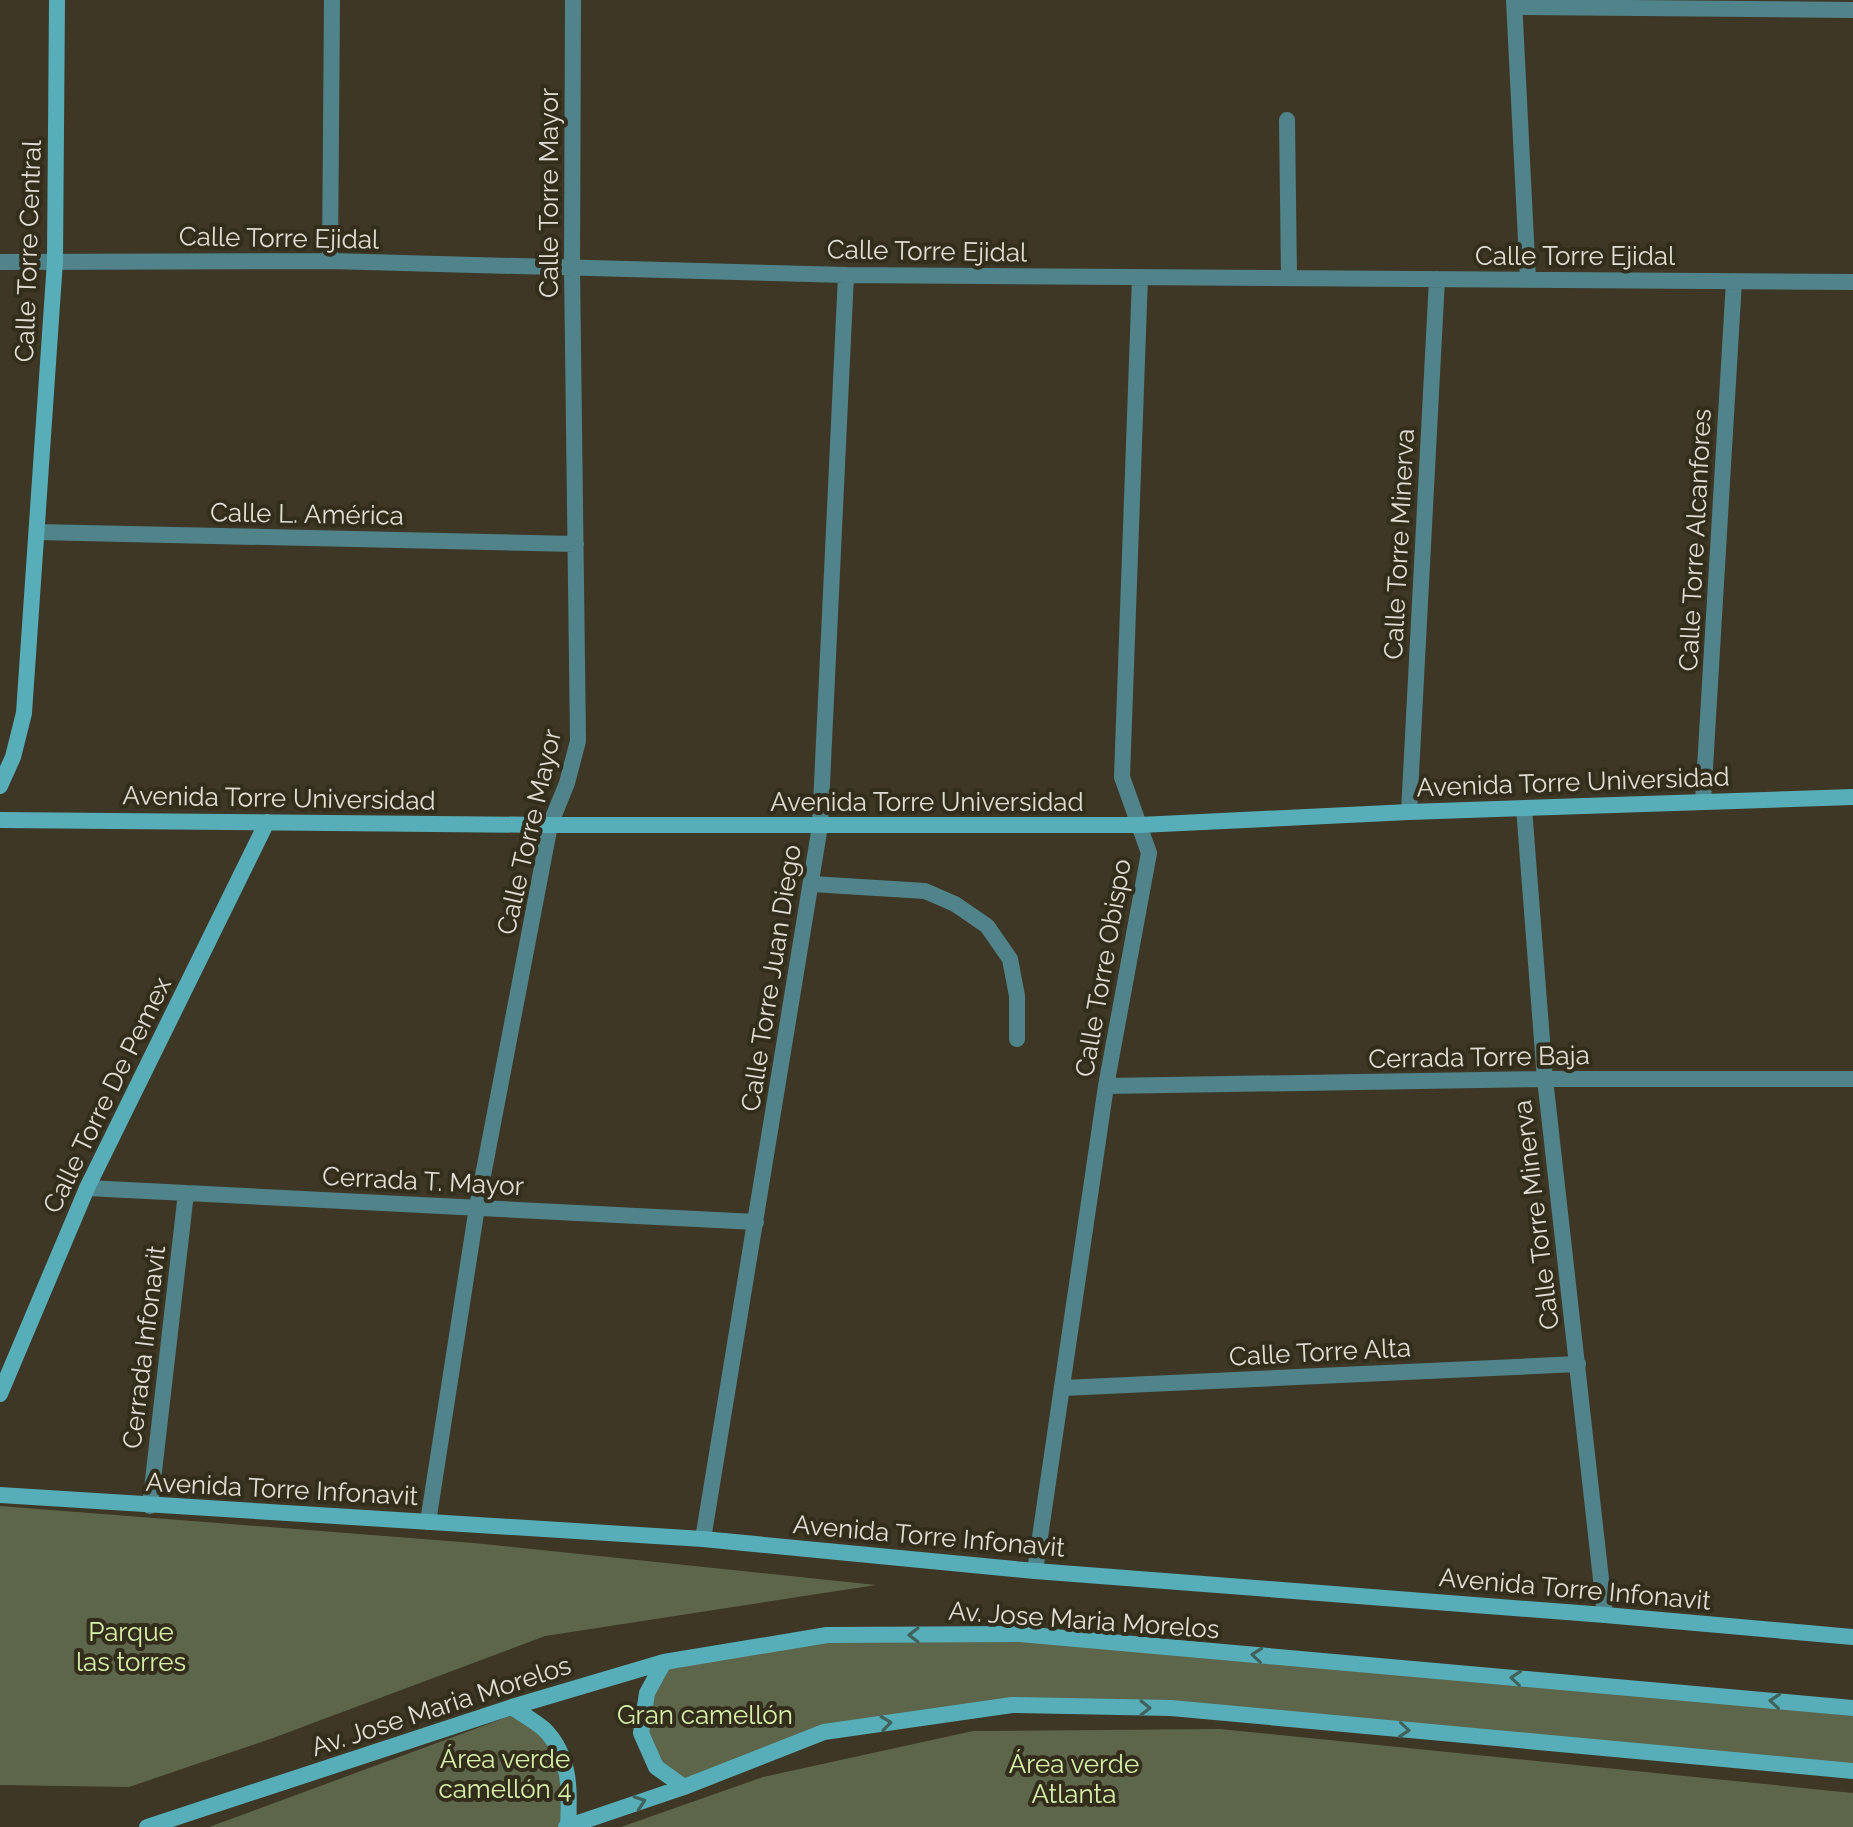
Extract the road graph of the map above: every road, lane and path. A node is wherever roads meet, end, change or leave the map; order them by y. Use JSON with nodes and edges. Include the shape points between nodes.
{"nodes":[{"id":1,"x":57,"y":0,"type":"edge"},
{"id":2,"x":332,"y":0,"type":"edge"},
{"id":3,"x":573,"y":0,"type":"edge"},
{"id":4,"x":1515,"y":4,"type":"edge"},
{"id":5,"x":1853,"y":10,"type":"edge"},
{"id":6,"x":1287,"y":120,"type":"dead end"},
{"id":7,"x":55,"y":261,"type":"junction"},
{"id":8,"x":330,"y":261,"type":"junction"},
{"id":9,"x":0,"y":262,"type":"edge"},
{"id":10,"x":572,"y":268,"type":"junction"},
{"id":11,"x":846,"y":275,"type":"junction"},
{"id":12,"x":1140,"y":277,"type":"junction"},
{"id":13,"x":1289,"y":278,"type":"junction"},
{"id":14,"x":1437,"y":279,"type":"junction"},
{"id":15,"x":1528,"y":280,"type":"junction"},
{"id":16,"x":1734,"y":281,"type":"junction"},
{"id":17,"x":1853,"y":282,"type":"edge"},
{"id":18,"x":37,"y":532,"type":"junction"},
{"id":19,"x":576,"y":544,"type":"junction"},
{"id":20,"x":0,"y":786,"type":"edge"},
{"id":21,"x":1853,"y":797,"type":"edge"},
{"id":22,"x":1703,"y":801,"type":"junction"},
{"id":23,"x":1524,"y":808,"type":"junction"},
{"id":24,"x":1409,"y":812,"type":"junction"},
{"id":25,"x":0,"y":820,"type":"edge"},
{"id":26,"x":267,"y":822,"type":"junction"},
{"id":27,"x":550,"y":825,"type":"junction"},
{"id":28,"x":1140,"y":825,"type":"junction"},
{"id":29,"x":820,"y":826,"type":"junction"},
{"id":30,"x":812,"y":884,"type":"junction"},
{"id":31,"x":1017,"y":1039,"type":"dead end"},
{"id":32,"x":1545,"y":1079,"type":"junction"},
{"id":33,"x":1853,"y":1079,"type":"edge"},
{"id":34,"x":1106,"y":1086,"type":"junction"},
{"id":35,"x":87,"y":1188,"type":"junction"},
{"id":36,"x":186,"y":1193,"type":"junction"},
{"id":37,"x":477,"y":1207,"type":"junction"},
{"id":38,"x":756,"y":1222,"type":"junction"},
{"id":39,"x":1578,"y":1364,"type":"junction"},
{"id":40,"x":1063,"y":1388,"type":"junction"},
{"id":41,"x":0,"y":1394,"type":"edge"},
{"id":42,"x":0,"y":1495,"type":"edge"},
{"id":43,"x":150,"y":1506,"type":"junction"},
{"id":44,"x":428,"y":1522,"type":"junction"},
{"id":45,"x":703,"y":1539,"type":"junction"},
{"id":46,"x":1035,"y":1571,"type":"junction"},
{"id":47,"x":1605,"y":1615,"type":"junction"},
{"id":48,"x":1853,"y":1637,"type":"edge"},
{"id":49,"x":664,"y":1662,"type":"junction"},
{"id":50,"x":512,"y":1707,"type":"junction"},
{"id":51,"x":1853,"y":1708,"type":"edge"},
{"id":52,"x":1853,"y":1771,"type":"edge"},
{"id":53,"x":684,"y":1787,"type":"junction"},
{"id":54,"x":147,"y":1827,"type":"edge"},
{"id":55,"x":567,"y":1827,"type":"edge"}],
"edges":[{"from":1,"to":7,"type":"street","name":"Calle Torre Central"},
{"from":2,"to":8,"type":"street"},
{"from":3,"to":10,"type":"street","name":"Calle Torre Mayor"},
{"from":4,"to":5,"type":"street"},
{"from":4,"to":15,"type":"street"},
{"from":6,"to":13,"type":"street"},
{"from":7,"to":8,"type":"street","name":"Calle Torre Ejidal"},
{"from":7,"to":9,"type":"street","name":"Calle Torre Ejidal"},
{"from":7,"to":18,"type":"street","name":"Calle Torre Central"},
{"from":8,"to":10,"type":"street","name":"Calle Torre Ejidal"},
{"from":10,"to":11,"type":"street","name":"Calle Torre Ejidal"},
{"from":10,"to":19,"type":"street","name":"Calle Torre Mayor"},
{"from":11,"to":12,"type":"street","name":"Calle Torre Ejidal"},
{"from":11,"to":29,"type":"street","name":"Calle Torre Juan Diego"},
{"from":12,"to":13,"type":"street","name":"Calle Torre Ejidal"},
{"from":12,"to":28,"type":"street","name":"Calle Torre Obispo","via":[[1122,777]]},
{"from":13,"to":14,"type":"street","name":"Calle Torre Ejidal"},
{"from":14,"to":15,"type":"street","name":"Calle Torre Ejidal"},
{"from":14,"to":24,"type":"street","name":"Calle Torre Minerva"},
{"from":15,"to":16,"type":"street","name":"Calle Torre Ejidal"},
{"from":16,"to":17,"type":"street","name":"Calle Torre Ejidal"},
{"from":16,"to":22,"type":"street","name":"Calle Torre Alcanfores"},
{"from":18,"to":19,"type":"street","name":"Calle L. América"},
{"from":18,"to":20,"type":"street","name":"Calle Torre Central","via":[[24,713]]},
{"from":19,"to":27,"type":"street","name":"Calle Torre Mayor","via":[[578,741]]},
{"from":21,"to":22,"type":"street","name":"Avenida Torre Universidad"},
{"from":22,"to":23,"type":"street","name":"Avenida Torre Universidad"},
{"from":23,"to":24,"type":"street","name":"Avenida Torre Universidad"},
{"from":23,"to":32,"type":"street","name":"Calle Torre Minerva"},
{"from":24,"to":28,"type":"street","name":"Avenida Torre Universidad"},
{"from":25,"to":26,"type":"street","name":"Avenida Torre Universidad"},
{"from":26,"to":27,"type":"street","name":"Avenida Torre Universidad"},
{"from":26,"to":35,"type":"street","name":"Calle Torre De Pemex"},
{"from":27,"to":29,"type":"street","name":"Avenida Torre Universidad"},
{"from":27,"to":37,"type":"street","name":"Calle Torre Mayor"},
{"from":28,"to":29,"type":"street","name":"Avenida Torre Universidad"},
{"from":28,"to":34,"type":"street","name":"Calle Torre Obispo","via":[[1149,853]]},
{"from":29,"to":30,"type":"street","name":"Calle Torre Juan Diego"},
{"from":30,"to":31,"type":"street","via":[[925,891],[987,926],[1010,959]]},
{"from":30,"to":38,"type":"street","name":"Calle Torre Juan Diego"},
{"from":32,"to":33,"type":"street","name":"Cerrada Torre Baja"},
{"from":32,"to":34,"type":"street","name":"Cerrada Torre Baja"},
{"from":32,"to":39,"type":"street","name":"Calle Torre Minerva"},
{"from":34,"to":40,"type":"street","name":"Calle Torre Obispo"},
{"from":35,"to":36,"type":"street","name":"Cerrada T. Mayor"},
{"from":35,"to":41,"type":"street","name":"Calle Torre De Pemex"},
{"from":36,"to":37,"type":"street","name":"Cerrada T. Mayor"},
{"from":36,"to":43,"type":"street","name":"Cerrada Infonavit"},
{"from":37,"to":38,"type":"street","name":"Cerrada T. Mayor"},
{"from":37,"to":44,"type":"street","name":"Calle Torre Mayor"},
{"from":38,"to":45,"type":"street","name":"Calle Torre Juan Diego"},
{"from":39,"to":40,"type":"street","name":"Calle Torre Alta"},
{"from":39,"to":47,"type":"street","name":"Calle Torre Minerva"},
{"from":40,"to":46,"type":"street","name":"Calle Torre Obispo"},
{"from":42,"to":43,"type":"street","name":"Avenida Torre Infonavit"},
{"from":43,"to":44,"type":"street","name":"Avenida Torre Infonavit"},
{"from":44,"to":45,"type":"street","name":"Avenida Torre Infonavit"},
{"from":45,"to":46,"type":"street","name":"Avenida Torre Infonavit"},
{"from":46,"to":47,"type":"street","name":"Avenida Torre Infonavit"},
{"from":47,"to":48,"type":"street","name":"Avenida Torre Infonavit"},
{"from":49,"to":50,"type":"street","name":"Av. Jose Maria Morelos"},
{"from":51,"to":49,"type":"street","name":"Av. Jose Maria Morelos","one_way":true,"via":[[1020,1634],[827,1635]]},
{"from":49,"to":53,"type":"street","via":[[647,1693],[641,1733],[656,1767]]},
{"from":50,"to":54,"type":"street","name":"Av. Jose Maria Morelos"},
{"from":50,"to":55,"type":"street","via":[[545,1730],[566,1762]]},
{"from":53,"to":52,"type":"street","one_way":true,"via":[[824,1732],[1012,1705],[1171,1708]]},
{"from":55,"to":53,"type":"street","one_way":true}]}
